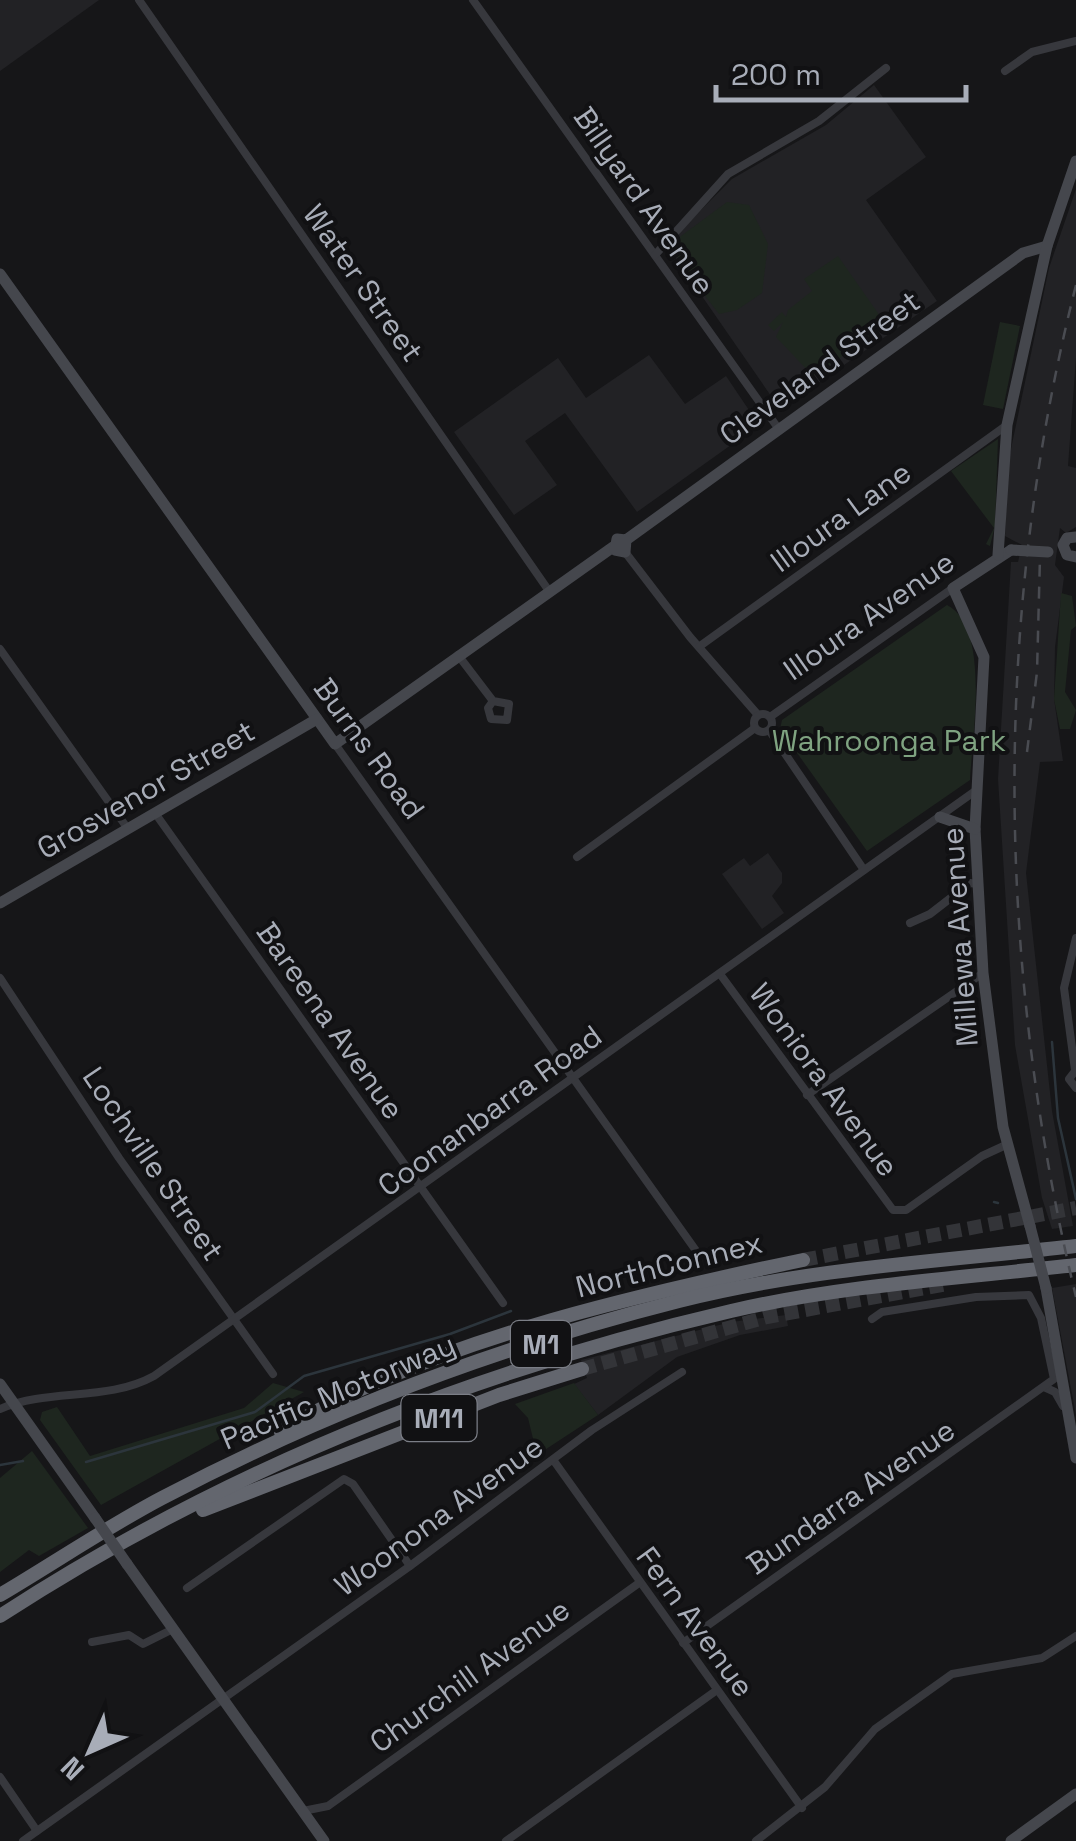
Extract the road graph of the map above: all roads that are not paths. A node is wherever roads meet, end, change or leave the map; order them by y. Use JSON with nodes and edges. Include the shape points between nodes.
{"nodes":[{"id":1,"x":139,"y":0,"type":"edge"},
{"id":2,"x":473,"y":0,"type":"edge"},
{"id":3,"x":1076,"y":41,"type":"edge"},
{"id":4,"x":886,"y":68,"type":"dead end"},
{"id":5,"x":1006,"y":71,"type":"dead end"},
{"id":6,"x":1076,"y":161,"type":"edge"},
{"id":7,"x":1048,"y":246,"type":"junction"},
{"id":8,"x":655,"y":255,"type":"junction"},
{"id":9,"x":0,"y":274,"type":"edge"},
{"id":10,"x":1007,"y":424,"type":"junction"},
{"id":11,"x":778,"y":428,"type":"junction"},
{"id":12,"x":1075,"y":536,"type":"edge"},
{"id":13,"x":621,"y":546,"type":"junction"},
{"id":14,"x":998,"y":555,"type":"junction"},
{"id":15,"x":1071,"y":556,"type":"edge"},
{"id":16,"x":953,"y":588,"type":"junction"},
{"id":17,"x":549,"y":591,"type":"junction"},
{"id":18,"x":700,"y":646,"type":"junction"},
{"id":19,"x":0,"y":649,"type":"edge"},
{"id":20,"x":458,"y":655,"type":"junction"},
{"id":21,"x":493,"y":701,"type":"dead end"},
{"id":22,"x":758,"y":715,"type":"junction"},
{"id":23,"x":770,"y":718,"type":"junction"},
{"id":24,"x":317,"y":719,"type":"junction"},
{"id":25,"x":755,"y":728,"type":"junction"},
{"id":26,"x":769,"y":730,"type":"junction"},
{"id":27,"x":335,"y":744,"type":"junction"},
{"id":28,"x":979,"y":788,"type":"junction"},
{"id":29,"x":155,"y":813,"type":"junction"},
{"id":30,"x":940,"y":816,"type":"junction"},
{"id":31,"x":128,"y":829,"type":"junction"},
{"id":32,"x":975,"y":829,"type":"junction"},
{"id":33,"x":577,"y":857,"type":"dead end"},
{"id":34,"x":864,"y":870,"type":"junction"},
{"id":35,"x":977,"y":884,"type":"junction"},
{"id":36,"x":0,"y":903,"type":"edge"},
{"id":37,"x":910,"y":923,"type":"dead end"},
{"id":38,"x":1076,"y":938,"type":"edge"},
{"id":39,"x":983,"y":973,"type":"junction"},
{"id":40,"x":720,"y":974,"type":"junction"},
{"id":41,"x":0,"y":978,"type":"edge"},
{"id":42,"x":1075,"y":1070,"type":"edge"},
{"id":43,"x":573,"y":1079,"type":"junction"},
{"id":44,"x":1076,"y":1088,"type":"edge"},
{"id":45,"x":806,"y":1094,"type":"junction"},
{"id":46,"x":1008,"y":1144,"type":"junction"},
{"id":47,"x":421,"y":1188,"type":"junction"},
{"id":48,"x":1076,"y":1246,"type":"edge"},
{"id":49,"x":697,"y":1252,"type":"dead end"},
{"id":50,"x":803,"y":1260,"type":"tunnel mouth"},
{"id":51,"x":1076,"y":1264,"type":"edge"},
{"id":52,"x":503,"y":1304,"type":"dead end"},
{"id":53,"x":872,"y":1318,"type":"dead end"},
{"id":54,"x":234,"y":1320,"type":"junction"},
{"id":55,"x":582,"y":1368,"type":"tunnel mouth"},
{"id":56,"x":682,"y":1372,"type":"dead end"},
{"id":57,"x":273,"y":1374,"type":"dead end"},
{"id":58,"x":0,"y":1384,"type":"edge"},
{"id":59,"x":1044,"y":1387,"type":"junction"},
{"id":60,"x":14,"y":1404,"type":"junction"},
{"id":61,"x":0,"y":1409,"type":"edge"},
{"id":62,"x":1070,"y":1419,"type":"junction"},
{"id":63,"x":1076,"y":1458,"type":"edge"},
{"id":64,"x":554,"y":1461,"type":"junction"},
{"id":65,"x":220,"y":1470,"type":"junction"},
{"id":66,"x":138,"y":1536,"type":"junction"},
{"id":67,"x":410,"y":1566,"type":"junction"},
{"id":68,"x":639,"y":1584,"type":"junction"},
{"id":69,"x":187,"y":1588,"type":"dead end"},
{"id":70,"x":0,"y":1596,"type":"edge"},
{"id":71,"x":0,"y":1616,"type":"edge"},
{"id":72,"x":173,"y":1629,"type":"junction"},
{"id":73,"x":1076,"y":1636,"type":"edge"},
{"id":74,"x":92,"y":1642,"type":"dead end"},
{"id":75,"x":683,"y":1643,"type":"junction"},
{"id":76,"x":717,"y":1690,"type":"junction"},
{"id":77,"x":223,"y":1699,"type":"junction"},
{"id":78,"x":0,"y":1778,"type":"edge"},
{"id":79,"x":1076,"y":1794,"type":"edge"},
{"id":80,"x":328,"y":1806,"type":"junction"},
{"id":81,"x":802,"y":1808,"type":"junction"},
{"id":82,"x":304,"y":1812,"type":"junction"},
{"id":83,"x":315,"y":1828,"type":"junction"},
{"id":84,"x":37,"y":1830,"type":"junction"},
{"id":85,"x":23,"y":1841,"type":"edge"},
{"id":86,"x":324,"y":1841,"type":"edge"},
{"id":87,"x":506,"y":1841,"type":"edge"},
{"id":88,"x":756,"y":1841,"type":"edge"},
{"id":89,"x":1011,"y":1841,"type":"edge"}],
"edges":[{"from":1,"to":17,"type":"street","name":"Water Street"},
{"from":2,"to":8,"type":"street","name":"Billyard Avenue"},
{"from":3,"to":5,"type":"street","via":[[1032,52]]},
{"from":4,"to":8,"type":"street","via":[[819,121],[728,174]]},
{"from":6,"to":7,"type":"street"},
{"from":7,"to":10,"type":"street"},
{"from":7,"to":11,"type":"street","name":"Cleveland Street","via":[[1024,253]]},
{"from":8,"to":11,"type":"street","name":"Billyard Avenue"},
{"from":9,"to":24,"type":"street","name":"Burns Road"},
{"from":10,"to":14,"type":"street"},
{"from":10,"to":18,"type":"street","name":"Illoura Lane"},
{"from":11,"to":13,"type":"street","name":"Cleveland Street"},
{"from":12,"to":15,"type":"street","via":[[1065,540]]},
{"from":13,"to":17,"type":"street","name":"Cleveland Street"},
{"from":13,"to":18,"type":"street"},
{"from":14,"to":15,"type":"street","name":"Illoura Avenue","bridge":true,"via":[[1011,550]]},
{"from":14,"to":16,"type":"street","name":"Illoura Avenue"},
{"from":16,"to":23,"type":"street","name":"Illoura Avenue"},
{"from":16,"to":28,"type":"street","name":"Millewa Avenue","via":[[984,657]]},
{"from":17,"to":20,"type":"street","name":"Cleveland Street"},
{"from":18,"to":22,"type":"street"},
{"from":19,"to":31,"type":"street"},
{"from":20,"to":21,"type":"street"},
{"from":20,"to":27,"type":"street","name":"Cleveland Street"},
{"from":22,"to":23,"type":"street"},
{"from":22,"to":25,"type":"street"},
{"from":23,"to":26,"type":"street"},
{"from":24,"to":27,"type":"street","name":"Burns Road"},
{"from":24,"to":29,"type":"street","name":"Grosvenor Street"},
{"from":25,"to":26,"type":"street"},
{"from":25,"to":33,"type":"street"},
{"from":26,"to":34,"type":"street"},
{"from":27,"to":43,"type":"street","name":"Burns Road"},
{"from":28,"to":30,"type":"street","name":"Coonanbarra Road"},
{"from":28,"to":32,"type":"street","name":"Millewa Avenue"},
{"from":29,"to":31,"type":"street","name":"Grosvenor Street"},
{"from":29,"to":47,"type":"street","name":"Bareena Avenue"},
{"from":30,"to":32,"type":"street"},
{"from":30,"to":34,"type":"street","name":"Coonanbarra Road"},
{"from":31,"to":36,"type":"street","name":"Grosvenor Street"},
{"from":32,"to":35,"type":"street","name":"Millewa Avenue"},
{"from":34,"to":40,"type":"street","name":"Coonanbarra Road"},
{"from":35,"to":37,"type":"street"},
{"from":35,"to":39,"type":"street","name":"Millewa Avenue"},
{"from":38,"to":42,"type":"street","via":[[1064,988]]},
{"from":39,"to":45,"type":"street"},
{"from":39,"to":46,"type":"street","name":"Millewa Avenue"},
{"from":40,"to":43,"type":"street","name":"Coonanbarra Road"},
{"from":40,"to":45,"type":"street","name":"Woniora Avenue"},
{"from":41,"to":54,"type":"street","name":"Lochville Street"},
{"from":42,"to":44,"type":"street","via":[[1069,1079]]},
{"from":43,"to":47,"type":"street","name":"Coonanbarra Road"},
{"from":43,"to":49,"type":"street","name":"Burns Road"},
{"from":45,"to":46,"type":"street","name":"Woniora Avenue","via":[[893,1210],[906,1210]]},
{"from":46,"to":62,"type":"street","name":"Millewa Avenue","bridge":true,"via":[[1046,1288]]},
{"from":47,"to":52,"type":"street","name":"Bareena Avenue"},
{"from":47,"to":54,"type":"street","name":"Coonanbarra Road"},
{"from":48,"to":65,"type":"highway","name":"Pacific Motorway","number":"M1","via":[[877,1266],[678,1302],[423,1380]]},
{"from":50,"to":65,"type":"highway","name":"NorthConnex","number":"M11","via":[[689,1284],[467,1350],[337,1401]]},
{"from":51,"to":66,"type":"highway","name":"Pacific Motorway","number":"M1","via":[[733,1310],[516,1370],[319,1444]]},
{"from":53,"to":59,"type":"street","name":"Bundarra Avenue","via":[[976,1297],[1029,1295],[1041,1318],[1054,1380]]},
{"from":54,"to":57,"type":"street","name":"Lochville Street"},
{"from":54,"to":60,"type":"street","name":"Coonanbarra Road","via":[[141,1383]]},
{"from":55,"to":66,"type":"highway","number":"M11"},
{"from":56,"to":64,"type":"street","name":"Woonona Avenue"},
{"from":58,"to":60,"type":"street"},
{"from":59,"to":62,"type":"street","via":[[1055,1392]]},
{"from":59,"to":75,"type":"street","name":"Bundarra Avenue"},
{"from":60,"to":61,"type":"street","name":"Coonanbarra Road"},
{"from":60,"to":72,"type":"street","bridge":true},
{"from":62,"to":63,"type":"street","name":"Millewa Avenue"},
{"from":64,"to":67,"type":"street","name":"Woonona Avenue"},
{"from":64,"to":68,"type":"street","name":"Fern Avenue"},
{"from":65,"to":70,"type":"highway","name":"Pacific Motorway","number":"M1","via":[[161,1498]]},
{"from":66,"to":71,"type":"highway","name":"Pacific Motorway","number":"M1"},
{"from":67,"to":69,"type":"street","via":[[344,1479]]},
{"from":67,"to":77,"type":"street","name":"Woonona Avenue"},
{"from":68,"to":75,"type":"street","name":"Fern Avenue"},
{"from":68,"to":80,"type":"street","name":"Churchill Avenue"},
{"from":72,"to":74,"type":"street","via":[[142,1644],[129,1636]]},
{"from":72,"to":77,"type":"street"},
{"from":73,"to":81,"type":"street","via":[[1042,1658],[952,1674],[874,1729]]},
{"from":75,"to":76,"type":"street","name":"Fern Avenue"},
{"from":76,"to":81,"type":"street","name":"Fern Avenue"},
{"from":76,"to":87,"type":"street"},
{"from":77,"to":82,"type":"street"},
{"from":77,"to":84,"type":"street","name":"Woonona Avenue"},
{"from":78,"to":84,"type":"street"},
{"from":79,"to":89,"type":"street"},
{"from":80,"to":82,"type":"street","name":"Churchill Avenue"},
{"from":80,"to":83,"type":"street","name":"Churchill Avenue"},
{"from":81,"to":88,"type":"street"},
{"from":82,"to":83,"type":"street"},
{"from":83,"to":86,"type":"street"},
{"from":84,"to":85,"type":"street"}]}
